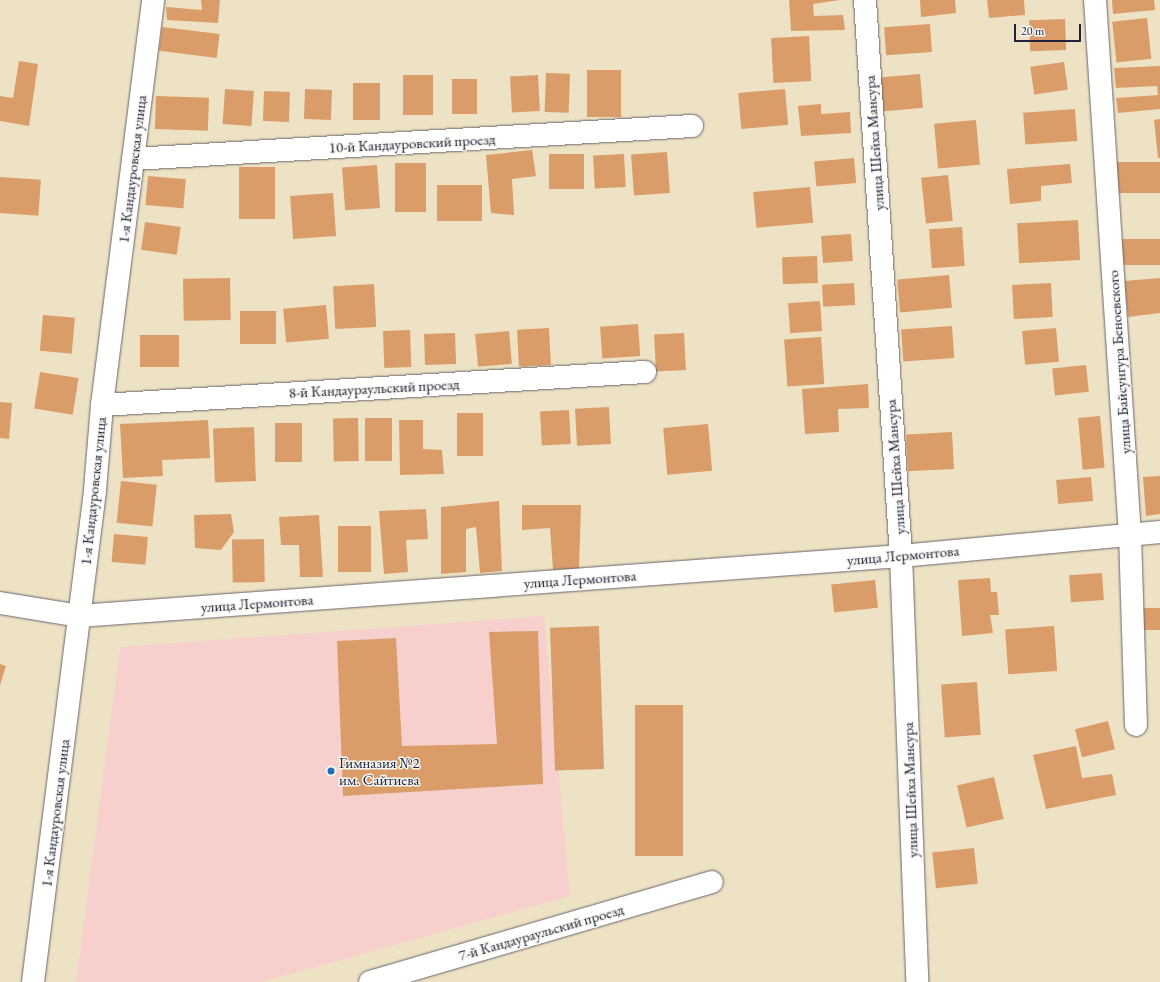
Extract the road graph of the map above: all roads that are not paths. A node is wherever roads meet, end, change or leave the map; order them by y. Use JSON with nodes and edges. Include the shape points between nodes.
{"nodes":[{"id":1,"x":153,"y":0,"type":"edge"},
{"id":2,"x":865,"y":0,"type":"edge"},
{"id":3,"x":1095,"y":0,"type":"edge"},
{"id":4,"x":692,"y":126,"type":"dead end"},
{"id":5,"x":133,"y":159,"type":"junction"},
{"id":6,"x":645,"y":372,"type":"dead end"},
{"id":7,"x":102,"y":405,"type":"junction"},
{"id":8,"x":1160,"y":532,"type":"edge"},
{"id":9,"x":1130,"y":535,"type":"junction"},
{"id":10,"x":901,"y":556,"type":"junction"},
{"id":11,"x":0,"y":603,"type":"edge"},
{"id":12,"x":79,"y":616,"type":"junction"},
{"id":13,"x":1136,"y":725,"type":"dead end"},
{"id":14,"x":712,"y":882,"type":"dead end"},
{"id":15,"x":34,"y":982,"type":"edge"},
{"id":16,"x":370,"y":982,"type":"edge"},
{"id":17,"x":917,"y":982,"type":"edge"}],
"edges":[{"from":1,"to":5,"type":"street","name":"1-я Кандауровская улица"},
{"from":2,"to":10,"type":"street","name":"улица Шейха Мансура"},
{"from":3,"to":9,"type":"street","name":"улица Байсунгура Беноевского"},
{"from":4,"to":5,"type":"street","name":"10-й Кандауровский проезд"},
{"from":5,"to":7,"type":"street","name":"1-я Кандауровская улица"},
{"from":6,"to":7,"type":"street","name":"8-й Кандаураульский проезд"},
{"from":7,"to":12,"type":"street","name":"1-я Кандауровская улица","via":[[95,490]]},
{"from":8,"to":9,"type":"street","name":"улица Лермонтова"},
{"from":9,"to":10,"type":"street","name":"улица Лермонтова"},
{"from":9,"to":13,"type":"street","name":"улица Байсунгура Беноевского"},
{"from":10,"to":12,"type":"street","name":"улица Лермонтова"},
{"from":10,"to":17,"type":"street","name":"улица Шейха Мансура"},
{"from":11,"to":12,"type":"street","name":"улица Лермонтова"},
{"from":12,"to":15,"type":"street","name":"1-я Кандауровская улица"},
{"from":14,"to":16,"type":"street","name":"7-й Кандаураульский проезд"}]}
